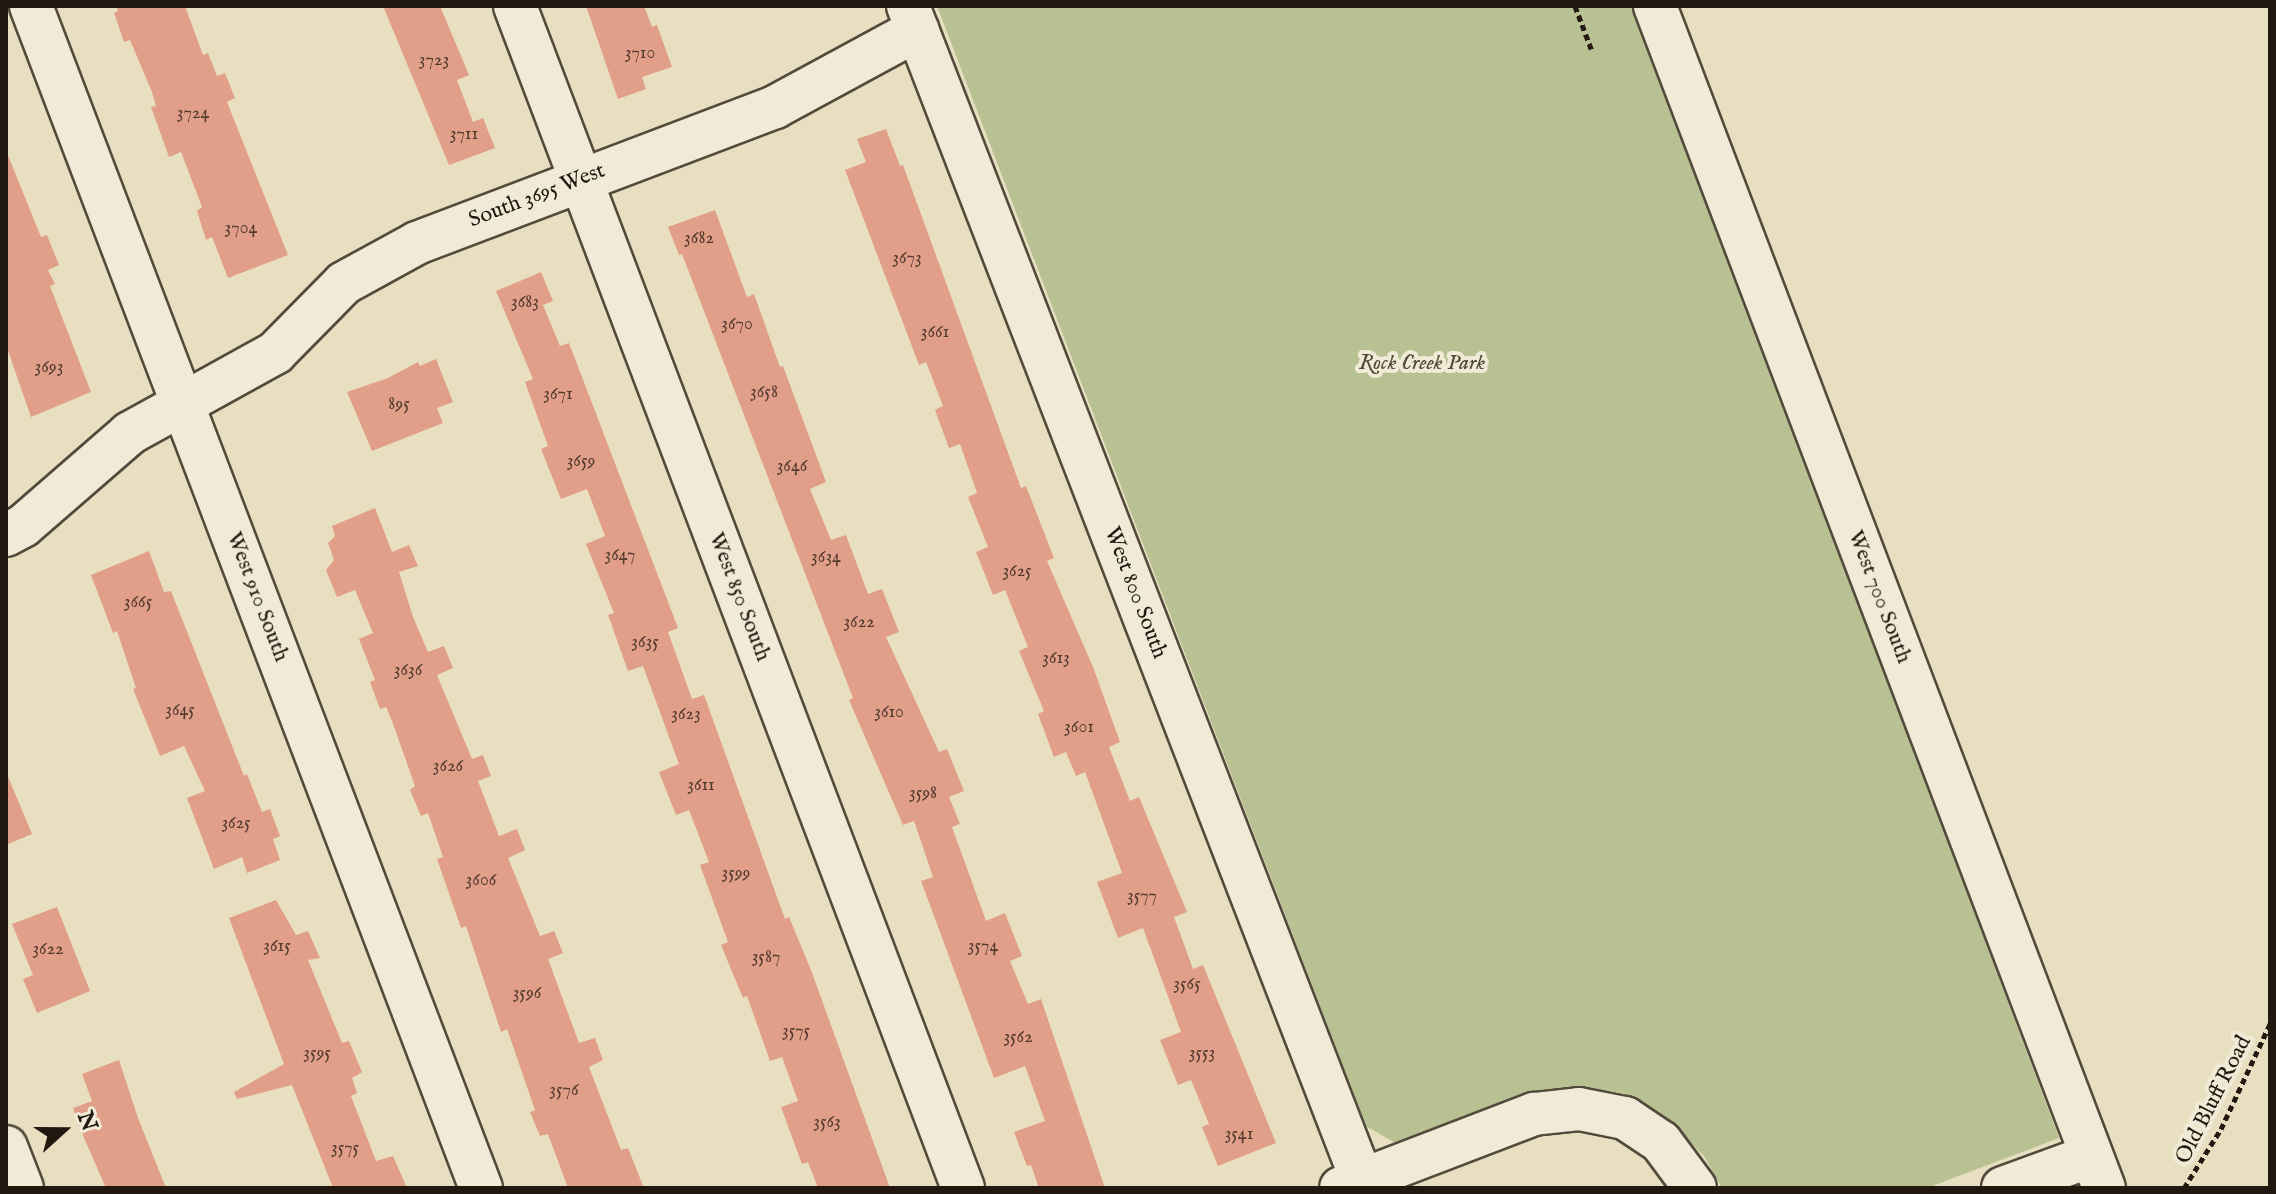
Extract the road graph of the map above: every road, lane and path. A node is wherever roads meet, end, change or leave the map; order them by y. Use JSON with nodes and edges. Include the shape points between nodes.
{"nodes":[{"id":1,"x":31,"y":6,"type":"edge"},
{"id":2,"x":515,"y":6,"type":"edge"},
{"id":3,"x":1575,"y":6,"type":"edge"},
{"id":4,"x":1655,"y":6,"type":"edge"},
{"id":5,"x":912,"y":18,"type":"edge"},
{"id":6,"x":1592,"y":51,"type":"dead end"},
{"id":7,"x":580,"y":178,"type":"junction"},
{"id":8,"x":184,"y":404,"type":"junction"},
{"id":9,"x":6,"y":535,"type":"edge"},
{"id":10,"x":2270,"y":1024,"type":"edge"},
{"id":11,"x":6,"y":1147,"type":"edge"},
{"id":12,"x":2098,"y":1172,"type":"edge"},
{"id":13,"x":1352,"y":1184,"type":"edge"},
{"id":14,"x":22,"y":1188,"type":"edge"},
{"id":15,"x":481,"y":1188,"type":"edge"},
{"id":16,"x":963,"y":1188,"type":"edge"},
{"id":17,"x":1695,"y":1188,"type":"edge"},
{"id":18,"x":2003,"y":1188,"type":"edge"},
{"id":19,"x":2184,"y":1188,"type":"edge"}],
"edges":[{"from":1,"to":8,"type":"street","name":"West 910 South"},
{"from":2,"to":7,"type":"street","name":"West 850 South"},
{"from":3,"to":6,"type":"path"},
{"from":4,"to":12,"type":"street","name":"West 700 South"},
{"from":5,"to":7,"type":"street","name":"South 3695 West","via":[[775,107]]},
{"from":5,"to":13,"type":"street","name":"West 800 South"},
{"from":7,"to":8,"type":"street","name":"South 3695 West","via":[[417,243],[344,283],[275,353]]},
{"from":7,"to":16,"type":"street","name":"West 850 South"},
{"from":8,"to":9,"type":"street","name":"South 3695 West","via":[[130,433]]},
{"from":8,"to":15,"type":"street","name":"West 910 South"},
{"from":10,"to":19,"type":"path","name":"Old Bluff Road","via":[[2221,1129]]},
{"from":11,"to":14,"type":"street"},
{"from":12,"to":18,"type":"street"},
{"from":13,"to":17,"type":"street","via":[[1534,1114],[1579,1109],[1625,1118],[1661,1142]]}]}
